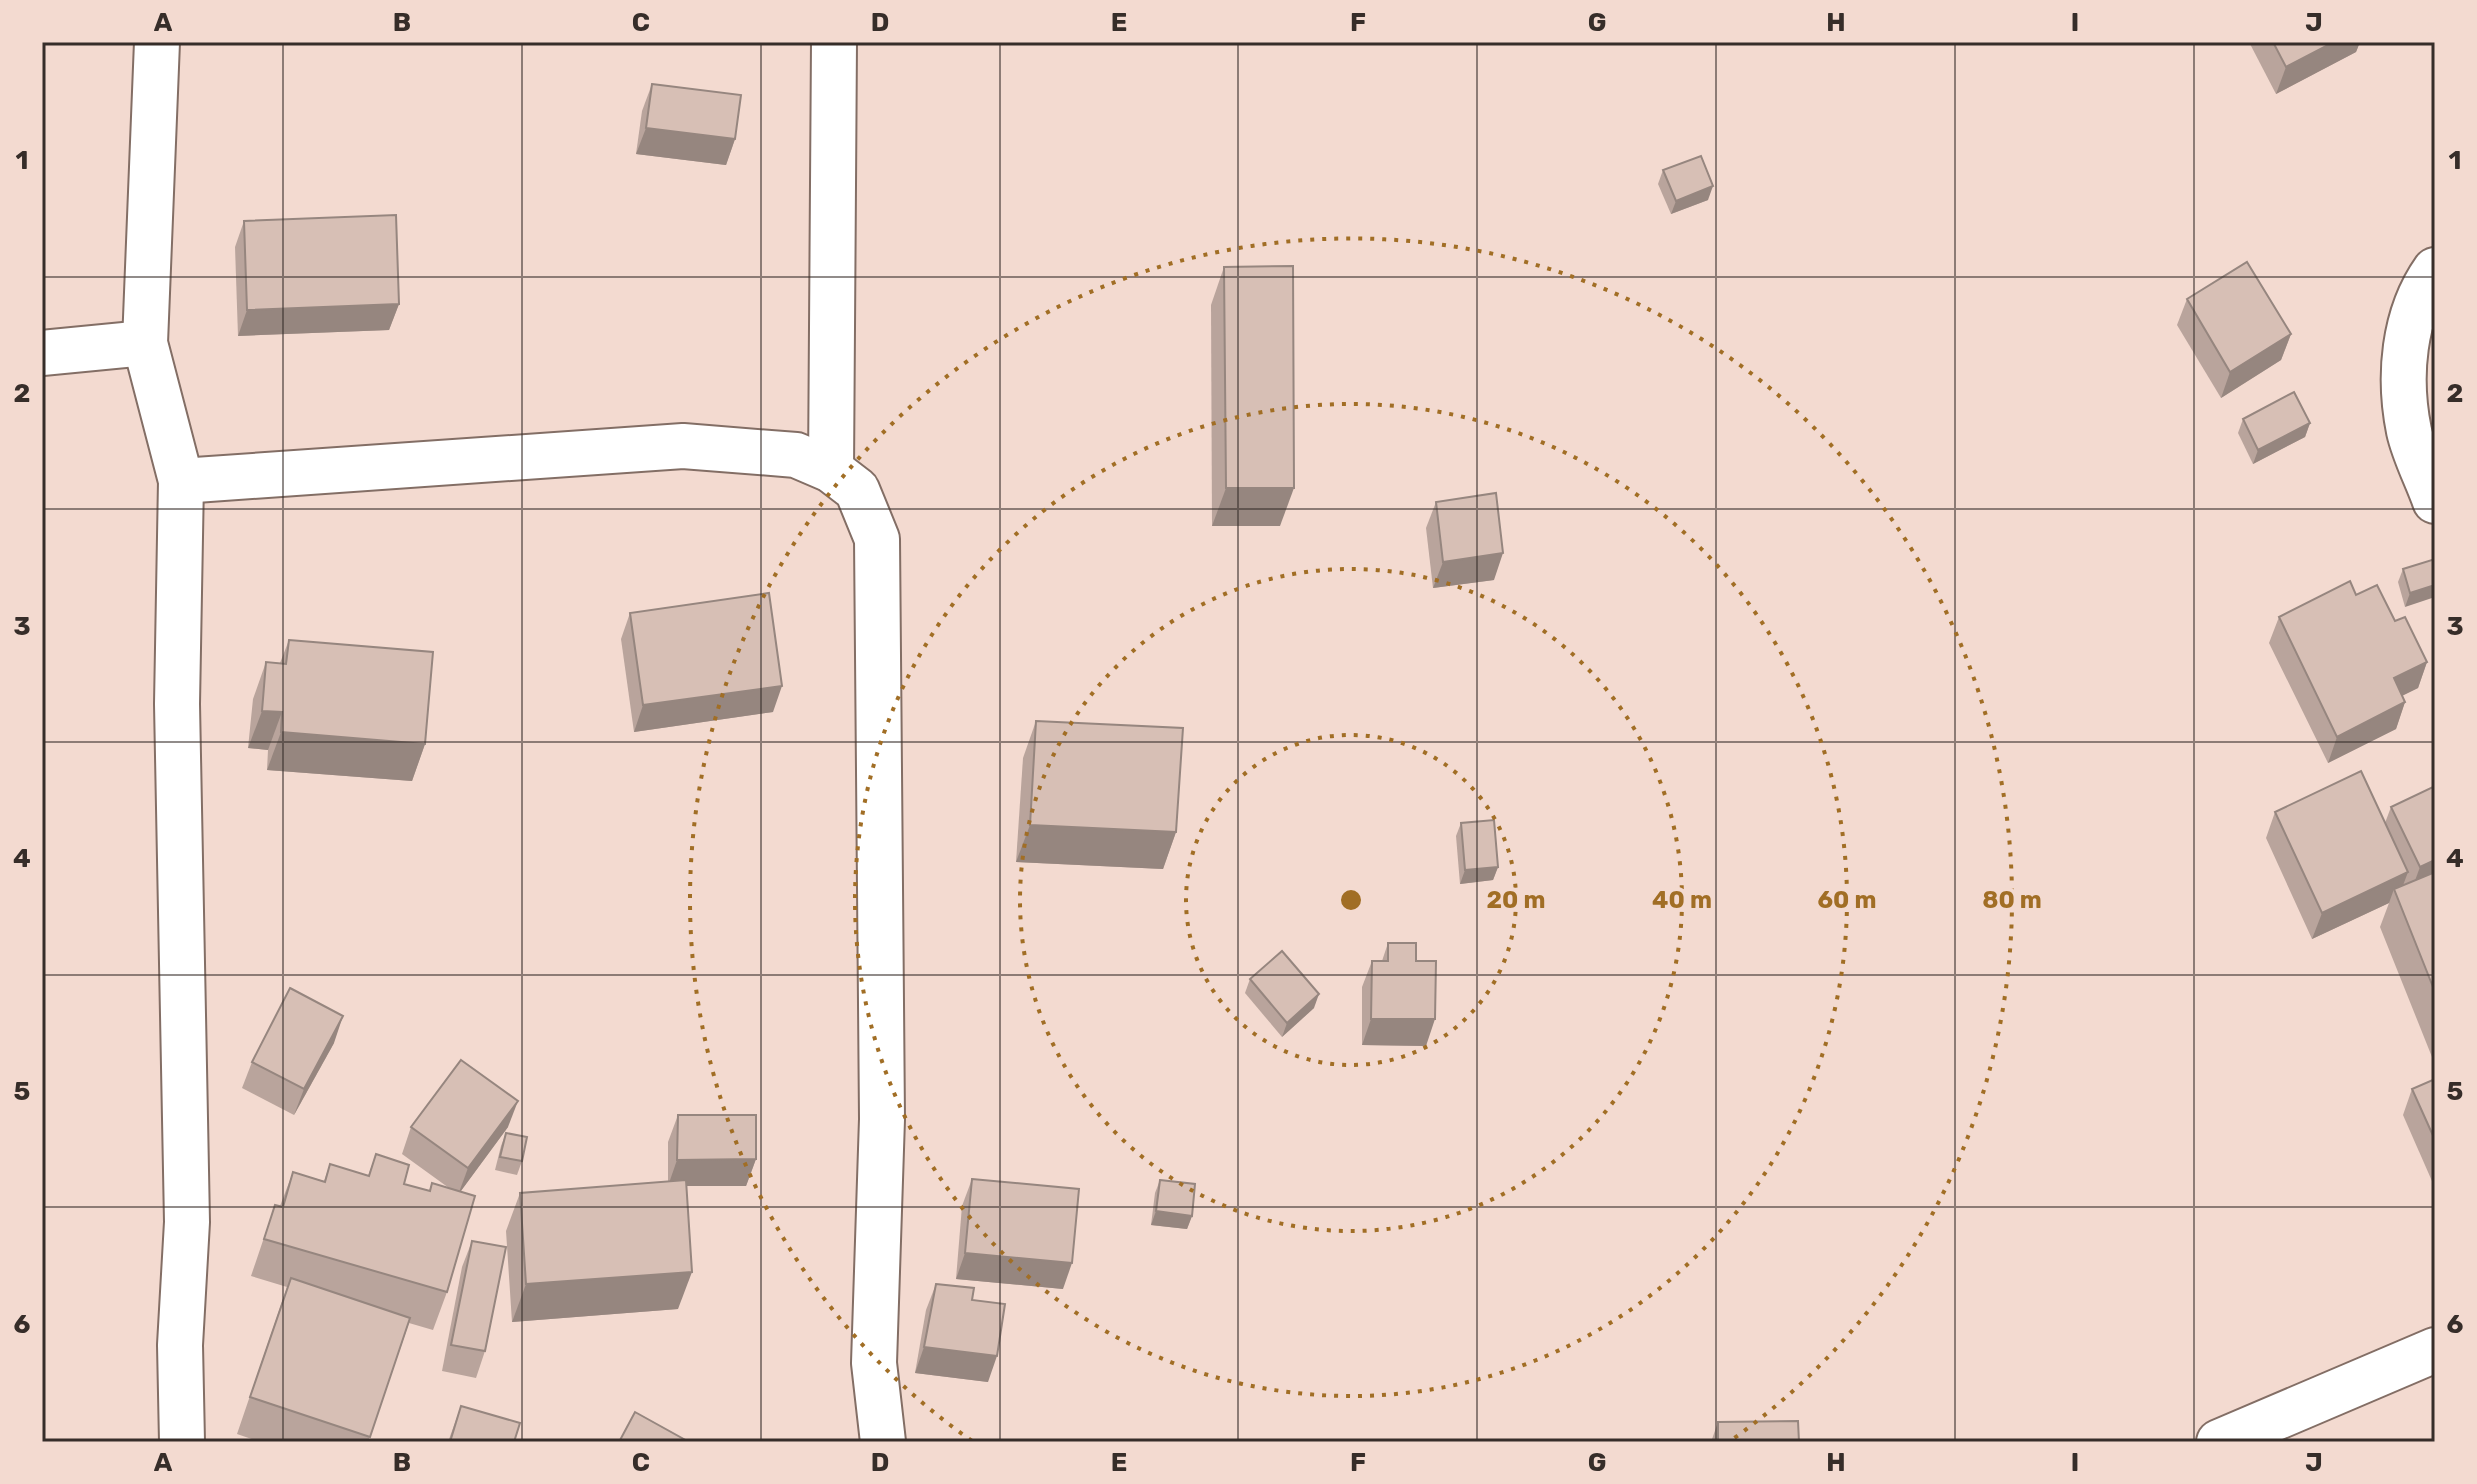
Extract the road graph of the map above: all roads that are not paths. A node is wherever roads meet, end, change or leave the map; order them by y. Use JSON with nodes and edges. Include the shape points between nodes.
{"nodes":[{"id":1,"x":157,"y":42,"type":"edge"},
{"id":2,"x":834,"y":42,"type":"edge"},
{"id":3,"x":2435,"y":270,"type":"edge"},
{"id":4,"x":145,"y":343,"type":"junction"},
{"id":5,"x":42,"y":353,"type":"edge"},
{"id":6,"x":831,"y":470,"type":"junction"},
{"id":7,"x":181,"y":481,"type":"junction"},
{"id":8,"x":2435,"y":501,"type":"edge"},
{"id":9,"x":2435,"y":1350,"type":"edge"},
{"id":10,"x":182,"y":1442,"type":"edge"},
{"id":11,"x":883,"y":1442,"type":"edge"},
{"id":12,"x":2219,"y":1442,"type":"edge"}],
"edges":[{"from":1,"to":4,"type":"street"},
{"from":2,"to":6,"type":"street"},
{"from":3,"to":8,"type":"street","via":[[2418,294],[2404,354],[2409,431]]},
{"from":4,"to":5,"type":"street"},
{"from":4,"to":7,"type":"street"},
{"from":6,"to":7,"type":"street","via":[[796,455],[683,446]]},
{"from":6,"to":11,"type":"street","via":[[857,490],[877,539],[882,1119],[874,1363]]},
{"from":7,"to":10,"type":"street","via":[[177,704],[187,1222],[180,1345]]},
{"from":9,"to":12,"type":"street"}]}
